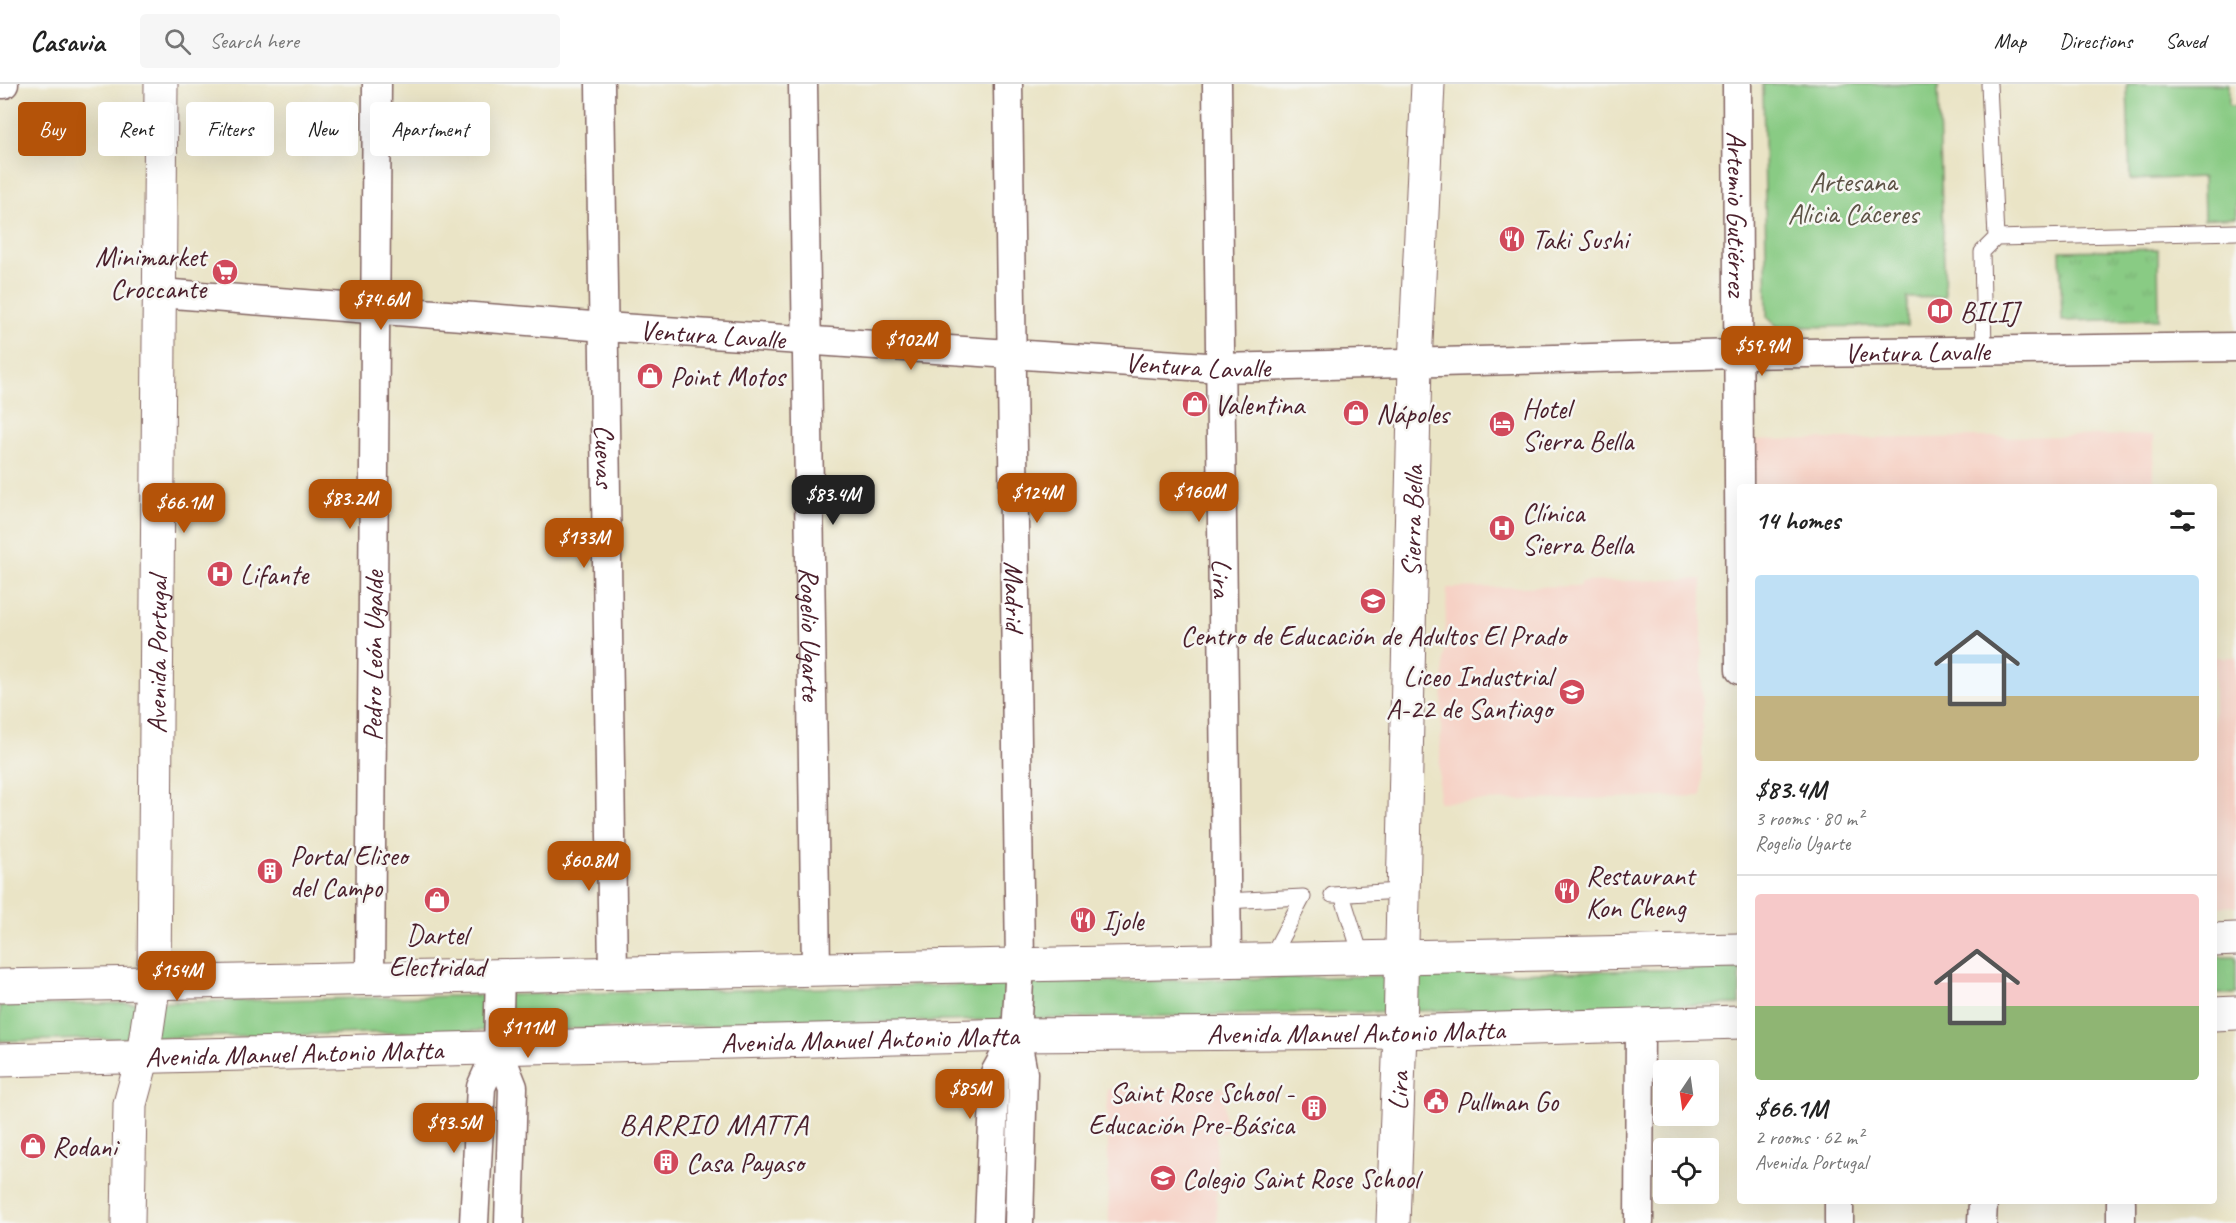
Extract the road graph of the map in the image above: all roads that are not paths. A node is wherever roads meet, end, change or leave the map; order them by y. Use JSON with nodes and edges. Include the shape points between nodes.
{"nodes":[{"id":1,"x":161,"y":84,"type":"edge"},
{"id":2,"x":377,"y":84,"type":"edge"},
{"id":3,"x":600,"y":84,"type":"edge"},
{"id":4,"x":802,"y":84,"type":"edge"},
{"id":5,"x":1008,"y":84,"type":"edge"},
{"id":6,"x":1217,"y":84,"type":"edge"},
{"id":7,"x":1428,"y":84,"type":"edge"},
{"id":8,"x":1737,"y":84,"type":"edge"},
{"id":9,"x":1989,"y":84,"type":"edge"},
{"id":10,"x":2236,"y":232,"type":"edge"},
{"id":11,"x":1996,"y":238,"type":"junction"},
{"id":12,"x":160,"y":293,"type":"junction"},
{"id":13,"x":375,"y":307,"type":"junction"},
{"id":14,"x":604,"y":327,"type":"junction"},
{"id":15,"x":807,"y":340,"type":"junction"},
{"id":16,"x":2236,"y":347,"type":"edge"},
{"id":17,"x":1984,"y":351,"type":"junction"},
{"id":18,"x":1012,"y":354,"type":"junction"},
{"id":19,"x":1738,"y":354,"type":"junction"},
{"id":20,"x":1415,"y":364,"type":"junction"},
{"id":21,"x":1221,"y":368,"type":"junction"},
{"id":22,"x":1739,"y":484,"type":"edge"},
{"id":23,"x":1401,"y":891,"type":"junction"},
{"id":24,"x":1226,"y":901,"type":"junction"},
{"id":25,"x":2236,"y":939,"type":"edge"},
{"id":26,"x":2217,"y":940,"type":"edge"},
{"id":27,"x":1737,"y":950,"type":"edge"},
{"id":28,"x":1362,"y":958,"type":"junction"},
{"id":29,"x":1400,"y":958,"type":"junction"},
{"id":30,"x":1269,"y":961,"type":"junction"},
{"id":31,"x":1227,"y":962,"type":"junction"},
{"id":32,"x":1020,"y":964,"type":"junction"},
{"id":33,"x":816,"y":968,"type":"junction"},
{"id":34,"x":613,"y":972,"type":"junction"},
{"id":35,"x":500,"y":974,"type":"junction"},
{"id":36,"x":370,"y":977,"type":"junction"},
{"id":37,"x":154,"y":982,"type":"junction"},
{"id":38,"x":0,"y":986,"type":"edge"},
{"id":39,"x":2236,"y":1013,"type":"edge"},
{"id":40,"x":2217,"y":1014,"type":"edge"},
{"id":41,"x":1737,"y":1022,"type":"edge"},
{"id":42,"x":1640,"y":1025,"type":"junction"},
{"id":43,"x":1400,"y":1032,"type":"junction"},
{"id":44,"x":1016,"y":1035,"type":"junction"},
{"id":45,"x":498,"y":1049,"type":"junction"},
{"id":46,"x":143,"y":1056,"type":"junction"},
{"id":47,"x":0,"y":1060,"type":"edge"},
{"id":48,"x":1839,"y":1204,"type":"edge"},
{"id":49,"x":1983,"y":1204,"type":"edge"},
{"id":50,"x":2121,"y":1204,"type":"edge"},
{"id":51,"x":128,"y":1223,"type":"edge"},
{"id":52,"x":474,"y":1223,"type":"edge"},
{"id":53,"x":508,"y":1223,"type":"edge"},
{"id":54,"x":989,"y":1223,"type":"edge"},
{"id":55,"x":1019,"y":1223,"type":"edge"},
{"id":56,"x":1393,"y":1223,"type":"edge"},
{"id":57,"x":1639,"y":1223,"type":"edge"},
{"id":58,"x":1839,"y":1223,"type":"edge"},
{"id":59,"x":1982,"y":1223,"type":"edge"},
{"id":60,"x":2121,"y":1223,"type":"edge"}],
"edges":[{"from":1,"to":12,"type":"main road","name":"Avenida Portugal"},
{"from":2,"to":13,"type":"street","name":"Pedro León Ugalde"},
{"from":3,"to":14,"type":"street","name":"Cuevas"},
{"from":4,"to":15,"type":"street","name":"Rogelio Ugarte"},
{"from":5,"to":18,"type":"street","name":"Madrid"},
{"from":6,"to":21,"type":"street","name":"Lira"},
{"from":7,"to":20,"type":"main road","name":"Sierra Bella"},
{"from":8,"to":19,"type":"street","name":"Artemio Gutiérrez"},
{"from":9,"to":11,"type":"lane"},
{"from":10,"to":11,"type":"lane"},
{"from":11,"to":17,"type":"lane","via":[[1982,252]]},
{"from":12,"to":13,"type":"street","name":"Ventura Lavalle"},
{"from":12,"to":37,"type":"main road","name":"Avenida Portugal"},
{"from":13,"to":14,"type":"street","name":"Ventura Lavalle"},
{"from":13,"to":36,"type":"street","name":"Pedro León Ugalde"},
{"from":14,"to":15,"type":"street","name":"Ventura Lavalle"},
{"from":14,"to":34,"type":"street","name":"Cuevas"},
{"from":15,"to":18,"type":"street","name":"Ventura Lavalle"},
{"from":15,"to":33,"type":"street","name":"Rogelio Ugarte"},
{"from":16,"to":17,"type":"street","name":"Ventura Lavalle"},
{"from":17,"to":19,"type":"street","name":"Ventura Lavalle"},
{"from":18,"to":21,"type":"street","name":"Ventura Lavalle"},
{"from":18,"to":32,"type":"street","name":"Madrid"},
{"from":19,"to":20,"type":"street","name":"Ventura Lavalle"},
{"from":19,"to":22,"type":"street","name":"Artemio Gutiérrez"},
{"from":20,"to":21,"type":"street","name":"Ventura Lavalle"},
{"from":20,"to":23,"type":"main road","name":"Sierra Bella"},
{"from":21,"to":24,"type":"street","name":"Lira"},
{"from":23,"to":28,"type":"lane","via":[[1337,895]]},
{"from":23,"to":29,"type":"main road","name":"Sierra Bella"},
{"from":24,"to":30,"type":"lane","via":[[1303,897]]},
{"from":24,"to":31,"type":"street","name":"Lira"},
{"from":25,"to":26,"type":"main road"},
{"from":27,"to":29,"type":"main road"},
{"from":28,"to":29,"type":"main road"},
{"from":28,"to":30,"type":"main road"},
{"from":29,"to":43,"type":"main road","name":"Lira"},
{"from":30,"to":31,"type":"main road"},
{"from":31,"to":32,"type":"main road"},
{"from":32,"to":33,"type":"main road"},
{"from":32,"to":44,"type":"street","name":"Madrid"},
{"from":33,"to":34,"type":"main road"},
{"from":34,"to":35,"type":"main road"},
{"from":35,"to":36,"type":"main road"},
{"from":35,"to":45,"type":"street"},
{"from":36,"to":37,"type":"main road"},
{"from":37,"to":38,"type":"main road"},
{"from":37,"to":46,"type":"main road","name":"Avenida Portugal"},
{"from":39,"to":40,"type":"main road"},
{"from":41,"to":42,"type":"main road","name":"Avenida Manuel Antonio Matta"},
{"from":42,"to":43,"type":"main road","name":"Avenida Manuel Antonio Matta"},
{"from":42,"to":57,"type":"street"},
{"from":43,"to":44,"type":"main road","name":"Avenida Manuel Antonio Matta"},
{"from":43,"to":56,"type":"main road","name":"Lira"},
{"from":44,"to":45,"type":"main road","name":"Avenida Manuel Antonio Matta"},
{"from":44,"to":54,"type":"street","name":"Madrid","via":[[995,1073]]},
{"from":44,"to":55,"type":"street","name":"Madrid","via":[[1023,1073]]},
{"from":45,"to":46,"type":"main road","name":"Avenida Manuel Antonio Matta"},
{"from":45,"to":52,"type":"street","via":[[481,1088]]},
{"from":45,"to":53,"type":"street","via":[[513,1087]]},
{"from":46,"to":47,"type":"main road","name":"Avenida Manuel Antonio Matta"},
{"from":46,"to":51,"type":"main road","name":"Avenida Portugal","via":[[129,1104]]},
{"from":48,"to":58,"type":"street"},
{"from":49,"to":59,"type":"street"},
{"from":50,"to":60,"type":"street"}]}
